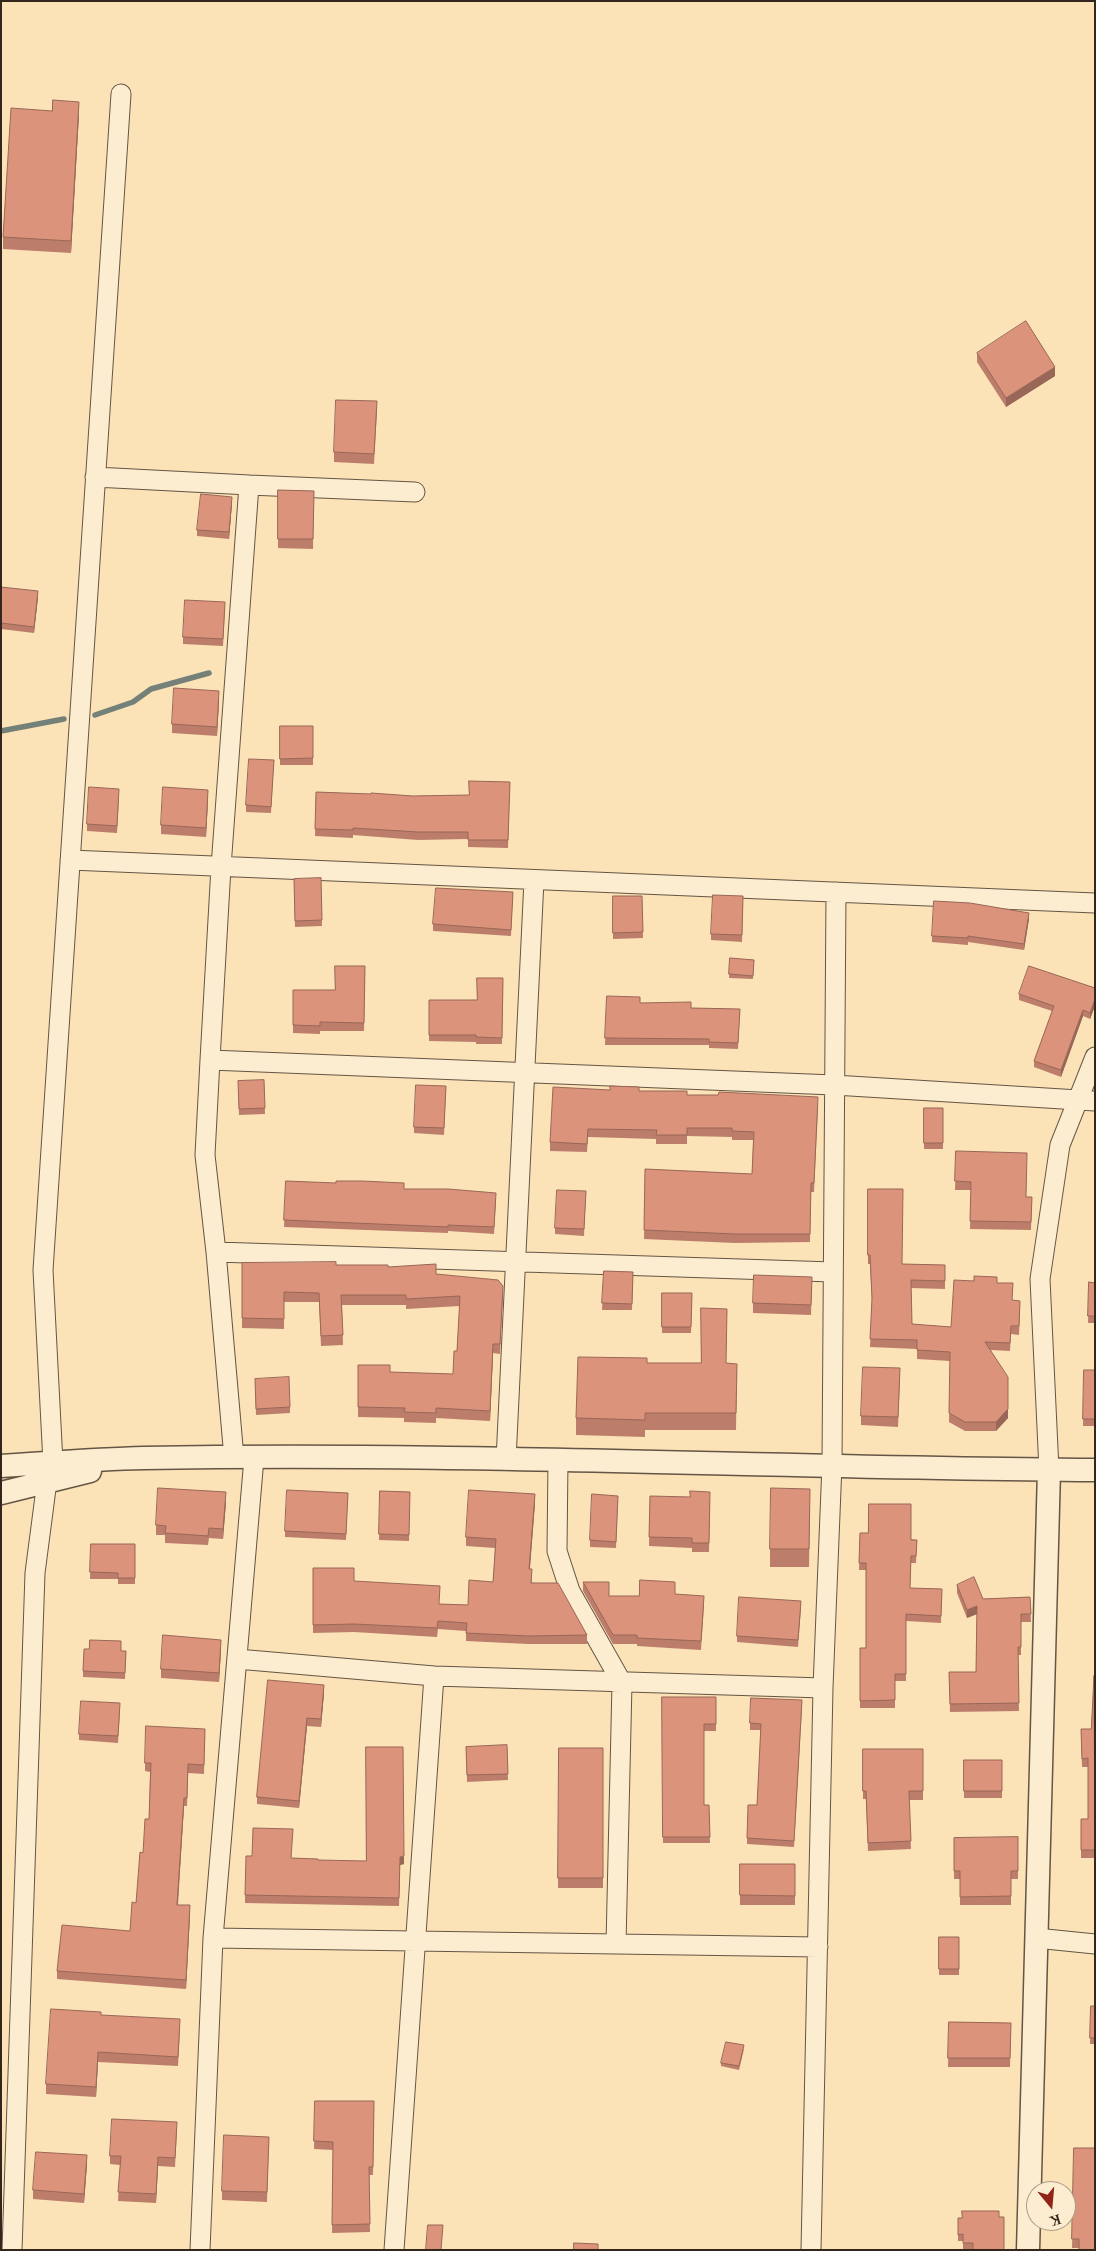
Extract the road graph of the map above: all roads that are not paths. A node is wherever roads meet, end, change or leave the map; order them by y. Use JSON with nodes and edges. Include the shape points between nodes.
{"nodes":[{"id":1,"x":121,"y":94,"type":"dead end"},
{"id":2,"x":95,"y":477,"type":"junction"},
{"id":3,"x":249,"y":485,"type":"junction"},
{"id":4,"x":414,"y":492,"type":"dead end"},
{"id":5,"x":70,"y":860,"type":"junction"},
{"id":6,"x":221,"y":867,"type":"junction"},
{"id":7,"x":534,"y":880,"type":"junction"},
{"id":8,"x":836,"y":892,"type":"junction"},
{"id":9,"x":1095,"y":903,"type":"edge"},
{"id":10,"x":1095,"y":1057,"type":"edge"},
{"id":11,"x":210,"y":1060,"type":"junction"},
{"id":12,"x":524,"y":1074,"type":"junction"},
{"id":13,"x":834,"y":1085,"type":"junction"},
{"id":14,"x":1086,"y":1101,"type":"edge"},
{"id":15,"x":216,"y":1252,"type":"junction"},
{"id":16,"x":515,"y":1262,"type":"junction"},
{"id":17,"x":833,"y":1272,"type":"junction"},
{"id":18,"x":244,"y":1458,"type":"junction"},
{"id":19,"x":506,"y":1460,"type":"junction"},
{"id":20,"x":558,"y":1460,"type":"junction"},
{"id":21,"x":832,"y":1464,"type":"junction"},
{"id":22,"x":1,"y":1466,"type":"edge"},
{"id":23,"x":1049,"y":1470,"type":"junction"},
{"id":24,"x":1095,"y":1470,"type":"edge"},
{"id":25,"x":50,"y":1472,"type":"junction"},
{"id":26,"x":1,"y":1493,"type":"edge"},
{"id":27,"x":236,"y":1659,"type":"junction"},
{"id":28,"x":434,"y":1676,"type":"junction"},
{"id":29,"x":622,"y":1683,"type":"junction"},
{"id":30,"x":823,"y":1688,"type":"junction"},
{"id":31,"x":213,"y":1938,"type":"junction"},
{"id":32,"x":1036,"y":1938,"type":"junction"},
{"id":33,"x":416,"y":1941,"type":"junction"},
{"id":34,"x":616,"y":1944,"type":"junction"},
{"id":35,"x":1095,"y":1944,"type":"edge"},
{"id":36,"x":818,"y":1947,"type":"junction"},
{"id":37,"x":12,"y":2250,"type":"edge"},
{"id":38,"x":200,"y":2250,"type":"edge"},
{"id":39,"x":394,"y":2250,"type":"edge"},
{"id":40,"x":811,"y":2250,"type":"edge"},
{"id":41,"x":1028,"y":2250,"type":"edge"}],
"edges":[{"from":1,"to":2,"type":"street"},
{"from":2,"to":3,"type":"street"},
{"from":2,"to":5,"type":"street"},
{"from":3,"to":4,"type":"street"},
{"from":3,"to":6,"type":"street"},
{"from":5,"to":6,"type":"street"},
{"from":5,"to":25,"type":"street","via":[[42,1270]]},
{"from":6,"to":7,"type":"street"},
{"from":6,"to":11,"type":"street"},
{"from":7,"to":8,"type":"street"},
{"from":7,"to":12,"type":"street"},
{"from":8,"to":9,"type":"street"},
{"from":8,"to":13,"type":"street"},
{"from":10,"to":14,"type":"street"},
{"from":11,"to":12,"type":"street"},
{"from":11,"to":15,"type":"street","via":[[205,1155]]},
{"from":12,"to":13,"type":"street"},
{"from":12,"to":16,"type":"street"},
{"from":13,"to":14,"type":"street"},
{"from":13,"to":17,"type":"street"},
{"from":14,"to":23,"type":"street","via":[[1060,1145],[1040,1279]]},
{"from":15,"to":16,"type":"street"},
{"from":15,"to":18,"type":"street"},
{"from":16,"to":17,"type":"street"},
{"from":16,"to":19,"type":"street"},
{"from":17,"to":21,"type":"street"},
{"from":18,"to":19,"type":"street"},
{"from":18,"to":25,"type":"street","via":[[142,1458]]},
{"from":18,"to":27,"type":"street"},
{"from":19,"to":20,"type":"street"},
{"from":20,"to":21,"type":"street"},
{"from":20,"to":29,"type":"street","via":[[557,1551],[570,1591]]},
{"from":21,"to":23,"type":"street"},
{"from":21,"to":30,"type":"street"},
{"from":22,"to":25,"type":"street"},
{"from":23,"to":24,"type":"street"},
{"from":23,"to":32,"type":"street"},
{"from":25,"to":26,"type":"street"},
{"from":25,"to":37,"type":"street","via":[[35,1574]]},
{"from":27,"to":28,"type":"street"},
{"from":27,"to":31,"type":"street"},
{"from":28,"to":29,"type":"street"},
{"from":28,"to":33,"type":"street"},
{"from":29,"to":30,"type":"street"},
{"from":29,"to":34,"type":"street"},
{"from":30,"to":36,"type":"street"},
{"from":31,"to":33,"type":"street"},
{"from":31,"to":38,"type":"street"},
{"from":32,"to":35,"type":"street"},
{"from":32,"to":41,"type":"street"},
{"from":33,"to":34,"type":"street"},
{"from":33,"to":39,"type":"street"},
{"from":34,"to":36,"type":"street"},
{"from":36,"to":40,"type":"street"}]}
